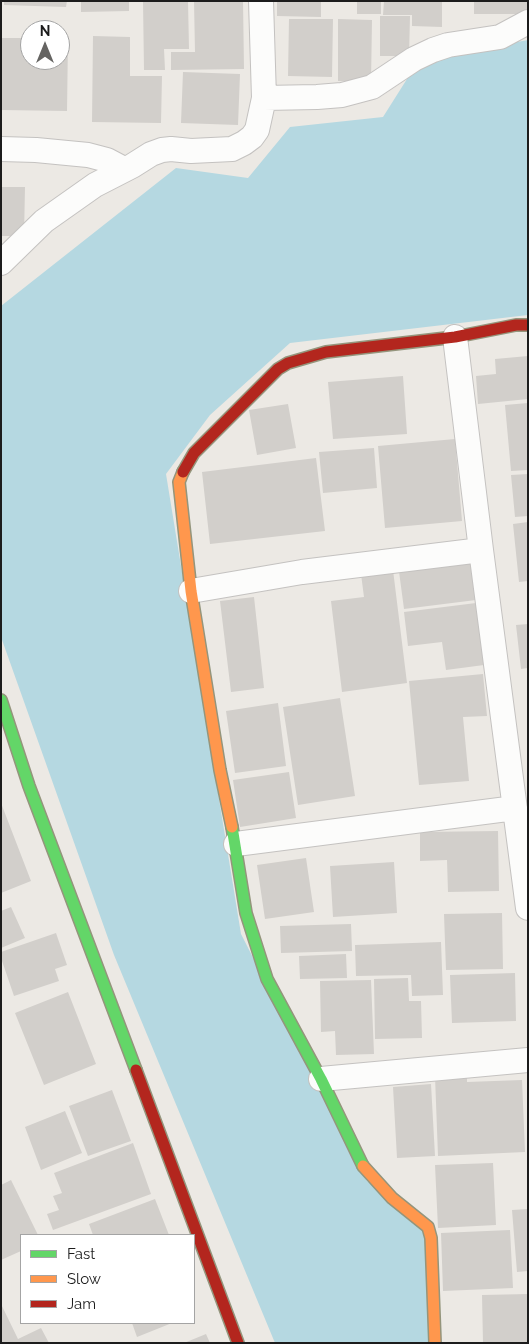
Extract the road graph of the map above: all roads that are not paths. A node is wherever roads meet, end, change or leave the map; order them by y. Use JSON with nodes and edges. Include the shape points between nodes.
{"nodes":[{"id":1,"x":261,"y":1,"type":"edge"},
{"id":2,"x":528,"y":22,"type":"edge"},
{"id":3,"x":264,"y":98,"type":"junction"},
{"id":4,"x":1,"y":149,"type":"edge"},
{"id":5,"x":124,"y":169,"type":"junction"},
{"id":6,"x":1,"y":264,"type":"edge"},
{"id":7,"x":528,"y":325,"type":"edge"},
{"id":8,"x":455,"y":338,"type":"junction"},
{"id":9,"x":481,"y":550,"type":"junction"},
{"id":10,"x":191,"y":591,"type":"junction"},
{"id":11,"x":1,"y":700,"type":"edge"},
{"id":12,"x":515,"y":808,"type":"junction"},
{"id":13,"x":236,"y":844,"type":"junction"},
{"id":14,"x":528,"y":908,"type":"edge"},
{"id":15,"x":528,"y":1060,"type":"edge"},
{"id":16,"x":321,"y":1079,"type":"junction"},
{"id":17,"x":238,"y":1343,"type":"edge"},
{"id":18,"x":435,"y":1343,"type":"edge"}],
"edges":[{"from":1,"to":3,"type":"street"},
{"from":2,"to":3,"type":"street","via":[[500,37],[433,50],[372,87],[342,95]]},
{"from":3,"to":5,"type":"street","via":[[257,130],[240,146],[218,151],[162,150]]},
{"from":4,"to":5,"type":"street","via":[[88,155]]},
{"from":5,"to":6,"type":"street","via":[[95,185],[44,222]]},
{"from":7,"to":8,"type":"street"},
{"from":8,"to":9,"type":"street"},
{"from":8,"to":10,"type":"street","via":[[326,352],[278,369],[194,453],[185,466],[179,482]]},
{"from":9,"to":10,"type":"street","via":[[302,572]]},
{"from":9,"to":12,"type":"street"},
{"from":10,"to":13,"type":"street","via":[[220,770]]},
{"from":11,"to":17,"type":"street","via":[[29,786]]},
{"from":12,"to":13,"type":"street"},
{"from":12,"to":14,"type":"street"},
{"from":13,"to":16,"type":"street","via":[[246,913],[267,979]]},
{"from":15,"to":16,"type":"street"},
{"from":16,"to":18,"type":"street","via":[[363,1166],[392,1198],[428,1227]]}]}
